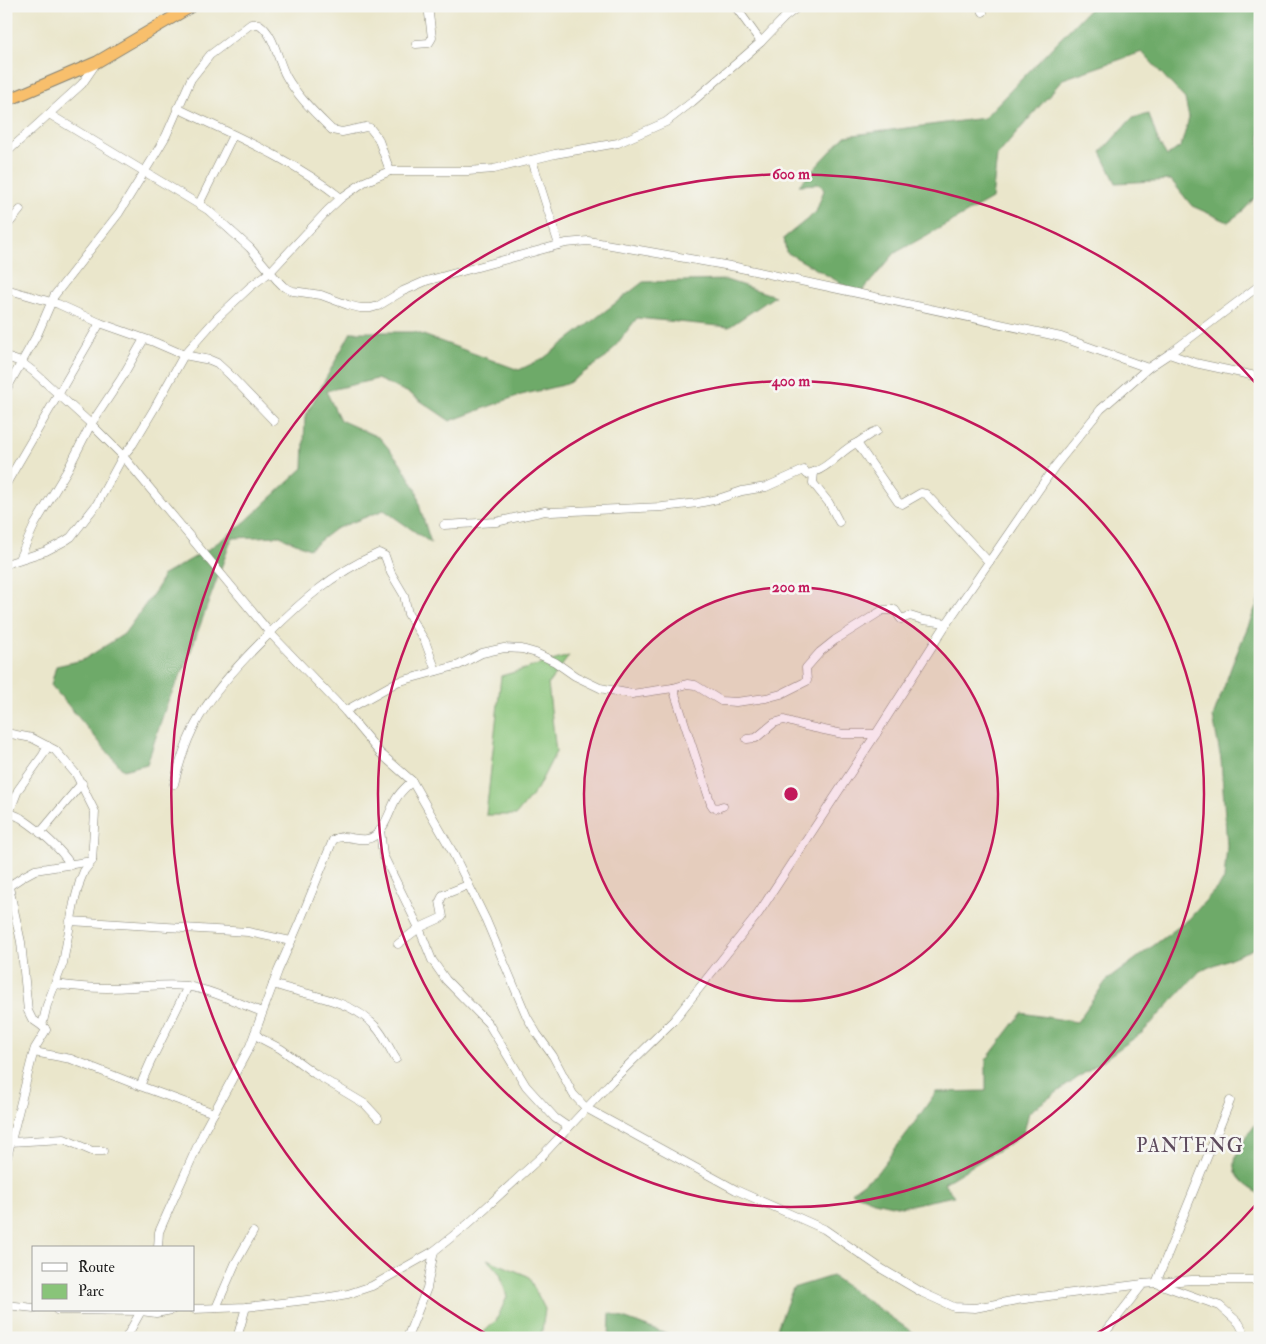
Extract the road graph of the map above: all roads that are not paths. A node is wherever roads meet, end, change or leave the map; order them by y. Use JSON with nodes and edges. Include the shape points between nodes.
{"nodes":[{"id":1,"x":192,"y":6,"type":"edge"},
{"id":2,"x":428,"y":6,"type":"edge"},
{"id":3,"x":735,"y":6,"type":"edge"},
{"id":4,"x":799,"y":6,"type":"edge"},
{"id":5,"x":761,"y":42,"type":"junction"},
{"id":6,"x":416,"y":44,"type":"dead end"},
{"id":7,"x":98,"y":62,"type":"junction"},
{"id":8,"x":6,"y":101,"type":"edge"},
{"id":9,"x":177,"y":108,"type":"junction"},
{"id":10,"x":49,"y":114,"type":"junction"},
{"id":11,"x":233,"y":135,"type":"junction"},
{"id":12,"x":6,"y":153,"type":"edge"},
{"id":13,"x":532,"y":160,"type":"junction"},
{"id":14,"x":145,"y":171,"type":"junction"},
{"id":15,"x":390,"y":171,"type":"junction"},
{"id":16,"x":340,"y":198,"type":"junction"},
{"id":17,"x":199,"y":204,"type":"junction"},
{"id":18,"x":20,"y":210,"type":"dead end"},
{"id":19,"x":6,"y":227,"type":"edge"},
{"id":20,"x":559,"y":245,"type":"junction"},
{"id":21,"x":270,"y":272,"type":"junction"},
{"id":22,"x":1260,"y":284,"type":"edge"},
{"id":23,"x":6,"y":289,"type":"edge"},
{"id":24,"x":52,"y":302,"type":"junction"},
{"id":25,"x":100,"y":323,"type":"junction"},
{"id":26,"x":144,"y":339,"type":"junction"},
{"id":27,"x":1169,"y":354,"type":"junction"},
{"id":28,"x":184,"y":355,"type":"junction"},
{"id":29,"x":6,"y":357,"type":"edge"},
{"id":30,"x":21,"y":362,"type":"junction"},
{"id":31,"x":1148,"y":368,"type":"junction"},
{"id":32,"x":1260,"y":376,"type":"edge"},
{"id":33,"x":6,"y":390,"type":"edge"},
{"id":34,"x":58,"y":394,"type":"junction"},
{"id":35,"x":274,"y":421,"type":"dead end"},
{"id":36,"x":91,"y":424,"type":"junction"},
{"id":37,"x":877,"y":431,"type":"dead end"},
{"id":38,"x":857,"y":443,"type":"junction"},
{"id":39,"x":123,"y":456,"type":"junction"},
{"id":40,"x":814,"y":472,"type":"junction"},
{"id":41,"x":6,"y":484,"type":"edge"},
{"id":42,"x":839,"y":522,"type":"dead end"},
{"id":43,"x":444,"y":525,"type":"dead end"},
{"id":44,"x":19,"y":559,"type":"junction"},
{"id":45,"x":990,"y":562,"type":"junction"},
{"id":46,"x":6,"y":564,"type":"edge"},
{"id":47,"x":947,"y":622,"type":"junction"},
{"id":48,"x":270,"y":633,"type":"junction"},
{"id":49,"x":436,"y":671,"type":"junction"},
{"id":50,"x":673,"y":688,"type":"junction"},
{"id":51,"x":345,"y":710,"type":"junction"},
{"id":52,"x":6,"y":733,"type":"edge"},
{"id":53,"x":876,"y":734,"type":"junction"},
{"id":54,"x":747,"y":739,"type":"dead end"},
{"id":55,"x":48,"y":746,"type":"junction"},
{"id":56,"x":412,"y":781,"type":"junction"},
{"id":57,"x":82,"y":784,"type":"junction"},
{"id":58,"x":174,"y":784,"type":"dead end"},
{"id":59,"x":724,"y":806,"type":"dead end"},
{"id":60,"x":7,"y":812,"type":"edge"},
{"id":61,"x":380,"y":830,"type":"junction"},
{"id":62,"x":40,"y":833,"type":"junction"},
{"id":63,"x":92,"y":861,"type":"junction"},
{"id":64,"x":71,"y":865,"type":"junction"},
{"id":65,"x":468,"y":885,"type":"junction"},
{"id":66,"x":8,"y":887,"type":"edge"},
{"id":67,"x":70,"y":921,"type":"junction"},
{"id":68,"x":419,"y":928,"type":"junction"},
{"id":69,"x":291,"y":941,"type":"junction"},
{"id":70,"x":398,"y":944,"type":"dead end"},
{"id":71,"x":56,"y":984,"type":"junction"},
{"id":72,"x":273,"y":984,"type":"junction"},
{"id":73,"x":188,"y":986,"type":"junction"},
{"id":74,"x":262,"y":1012,"type":"junction"},
{"id":75,"x":46,"y":1030,"type":"junction"},
{"id":76,"x":255,"y":1033,"type":"junction"},
{"id":77,"x":34,"y":1052,"type":"junction"},
{"id":78,"x":396,"y":1059,"type":"dead end"},
{"id":79,"x":140,"y":1086,"type":"junction"},
{"id":80,"x":1230,"y":1101,"type":"dead end"},
{"id":81,"x":586,"y":1108,"type":"junction"},
{"id":82,"x":214,"y":1113,"type":"junction"},
{"id":83,"x":378,"y":1118,"type":"dead end"},
{"id":84,"x":568,"y":1127,"type":"junction"},
{"id":85,"x":10,"y":1142,"type":"junction"},
{"id":86,"x":103,"y":1151,"type":"dead end"},
{"id":87,"x":6,"y":1162,"type":"edge"},
{"id":88,"x":252,"y":1232,"type":"dead end"},
{"id":89,"x":158,"y":1246,"type":"edge"},
{"id":90,"x":434,"y":1251,"type":"junction"},
{"id":91,"x":1260,"y":1280,"type":"edge"},
{"id":92,"x":1156,"y":1283,"type":"junction"},
{"id":93,"x":1143,"y":1284,"type":"junction"},
{"id":94,"x":6,"y":1305,"type":"edge"},
{"id":95,"x":246,"y":1307,"type":"junction"},
{"id":96,"x":32,"y":1308,"type":"edge"},
{"id":97,"x":216,"y":1308,"type":"junction"},
{"id":98,"x":195,"y":1309,"type":"edge"},
{"id":99,"x":140,"y":1312,"type":"edge"},
{"id":100,"x":126,"y":1338,"type":"edge"},
{"id":101,"x":237,"y":1338,"type":"edge"},
{"id":102,"x":407,"y":1338,"type":"edge"},
{"id":103,"x":1100,"y":1338,"type":"edge"},
{"id":104,"x":1247,"y":1338,"type":"edge"}],
"edges":[{"from":1,"to":7,"type":"highway"},
{"from":2,"to":6,"type":"street","via":[[432,38],[429,43]]},
{"from":3,"to":5,"type":"street"},
{"from":4,"to":5,"type":"street"},
{"from":5,"to":13,"type":"street","via":[[666,122],[618,143]]},
{"from":7,"to":8,"type":"highway"},
{"from":7,"to":10,"type":"street","via":[[82,84]]},
{"from":9,"to":11,"type":"street"},
{"from":9,"to":14,"type":"street","via":[[166,136]]},
{"from":9,"to":15,"type":"street","via":[[203,62],[252,24],[258,24],[268,33],[294,89],[336,132],[370,128],[378,138]]},
{"from":10,"to":12,"type":"street"},
{"from":10,"to":14,"type":"street"},
{"from":11,"to":16,"type":"street","via":[[311,176]]},
{"from":11,"to":17,"type":"street"},
{"from":13,"to":15,"type":"street","via":[[494,169]]},
{"from":13,"to":20,"type":"street"},
{"from":14,"to":17,"type":"street"},
{"from":14,"to":24,"type":"street","via":[[119,212]]},
{"from":15,"to":16,"type":"street","via":[[364,182]]},
{"from":16,"to":21,"type":"street"},
{"from":17,"to":21,"type":"street","via":[[235,233]]},
{"from":18,"to":19,"type":"street"},
{"from":20,"to":21,"type":"street","via":[[426,281],[370,308],[292,291]]},
{"from":20,"to":31,"type":"street","via":[[600,242],[736,267],[1061,337]]},
{"from":21,"to":28,"type":"street","via":[[218,316]]},
{"from":22,"to":27,"type":"street"},
{"from":23,"to":24,"type":"street"},
{"from":24,"to":25,"type":"street"},
{"from":24,"to":30,"type":"street"},
{"from":25,"to":26,"type":"street"},
{"from":25,"to":34,"type":"street"},
{"from":26,"to":28,"type":"street"},
{"from":26,"to":36,"type":"street"},
{"from":27,"to":31,"type":"street"},
{"from":27,"to":32,"type":"street","via":[[1195,363]]},
{"from":28,"to":35,"type":"street","via":[[217,363]]},
{"from":28,"to":39,"type":"street","via":[[144,427]]},
{"from":29,"to":30,"type":"street"},
{"from":30,"to":33,"type":"street"},
{"from":30,"to":34,"type":"street"},
{"from":31,"to":45,"type":"street","via":[[1101,409],[1055,466]]},
{"from":34,"to":36,"type":"street"},
{"from":34,"to":41,"type":"street"},
{"from":36,"to":39,"type":"street"},
{"from":36,"to":44,"type":"street"},
{"from":37,"to":38,"type":"street"},
{"from":38,"to":40,"type":"street"},
{"from":38,"to":45,"type":"street","via":[[898,502],[906,503],[921,493],[926,494]]},
{"from":39,"to":44,"type":"street","via":[[97,504],[71,537],[46,551]]},
{"from":39,"to":48,"type":"street"},
{"from":40,"to":42,"type":"street","via":[[813,484]]},
{"from":40,"to":43,"type":"street","via":[[807,474],[804,470],[766,487],[698,503],[544,511],[496,522]]},
{"from":44,"to":46,"type":"street"},
{"from":45,"to":47,"type":"street"},
{"from":47,"to":50,"type":"street","via":[[910,616],[902,619],[894,610],[883,610],[820,652],[806,668],[807,681],[766,698],[721,702],[695,685]]},
{"from":47,"to":53,"type":"street"},
{"from":48,"to":49,"type":"street","via":[[310,594],[379,553],[385,556],[404,595],[408,614],[426,642]]},
{"from":48,"to":51,"type":"street"},
{"from":48,"to":58,"type":"street","via":[[238,665],[200,716],[186,742]]},
{"from":49,"to":50,"type":"street","via":[[493,650],[515,648],[536,653],[600,688],[632,694]]},
{"from":49,"to":51,"type":"street","via":[[397,682]]},
{"from":50,"to":59,"type":"street","via":[[711,804],[717,808]]},
{"from":51,"to":56,"type":"street","via":[[380,753]]},
{"from":52,"to":55,"type":"street","via":[[32,738]]},
{"from":53,"to":54,"type":"street","via":[[843,734],[784,720],[774,722],[756,738]]},
{"from":53,"to":81,"type":"street","via":[[758,914],[674,1020]]},
{"from":55,"to":57,"type":"street"},
{"from":55,"to":60,"type":"street"},
{"from":56,"to":61,"type":"street","via":[[396,799]]},
{"from":56,"to":65,"type":"street"},
{"from":57,"to":62,"type":"street"},
{"from":57,"to":63,"type":"street","via":[[95,812]]},
{"from":60,"to":62,"type":"street"},
{"from":61,"to":68,"type":"street","via":[[383,855]]},
{"from":61,"to":69,"type":"street","via":[[367,839],[339,836],[332,840]]},
{"from":62,"to":64,"type":"street"},
{"from":63,"to":64,"type":"street"},
{"from":63,"to":67,"type":"street","via":[[80,881]]},
{"from":64,"to":66,"type":"street","via":[[35,870]]},
{"from":65,"to":68,"type":"street","via":[[443,895],[440,901],[443,917]]},
{"from":65,"to":81,"type":"street","via":[[528,1017],[573,1094]]},
{"from":66,"to":75,"type":"street","via":[[21,942],[28,1011],[32,1019]]},
{"from":67,"to":69,"type":"street","via":[[248,932]]},
{"from":67,"to":71,"type":"street"},
{"from":68,"to":70,"type":"street"},
{"from":68,"to":84,"type":"street","via":[[432,960],[446,980],[488,1024],[526,1086],[555,1118]]},
{"from":69,"to":72,"type":"street"},
{"from":71,"to":73,"type":"street","via":[[90,988]]},
{"from":71,"to":75,"type":"street","via":[[42,1026]]},
{"from":72,"to":74,"type":"street"},
{"from":72,"to":78,"type":"street","via":[[353,1009],[377,1028]]},
{"from":73,"to":74,"type":"street"},
{"from":73,"to":79,"type":"street"},
{"from":74,"to":76,"type":"street"},
{"from":75,"to":77,"type":"street"},
{"from":76,"to":82,"type":"street"},
{"from":76,"to":83,"type":"street","via":[[365,1104]]},
{"from":77,"to":79,"type":"street","via":[[71,1059]]},
{"from":77,"to":85,"type":"street"},
{"from":79,"to":82,"type":"street"},
{"from":80,"to":92,"type":"street"},
{"from":81,"to":84,"type":"street"},
{"from":81,"to":93,"type":"street","via":[[736,1190],[824,1229],[882,1269],[954,1307],[975,1308]]},
{"from":82,"to":89,"type":"street","via":[[159,1232]]},
{"from":84,"to":90,"type":"street","via":[[533,1164]]},
{"from":85,"to":86,"type":"street","via":[[64,1138],[92,1151]]},
{"from":85,"to":87,"type":"street"},
{"from":88,"to":97,"type":"street"},
{"from":90,"to":95,"type":"street","via":[[372,1286],[348,1294]]},
{"from":90,"to":102,"type":"street","via":[[427,1288]]},
{"from":91,"to":92,"type":"street"},
{"from":92,"to":93,"type":"street"},
{"from":92,"to":104,"type":"street","via":[[1220,1306],[1239,1323]]},
{"from":93,"to":103,"type":"street"},
{"from":94,"to":96,"type":"street"},
{"from":95,"to":97,"type":"street"},
{"from":95,"to":101,"type":"street"},
{"from":97,"to":98,"type":"street"},
{"from":99,"to":100,"type":"street"}]}
